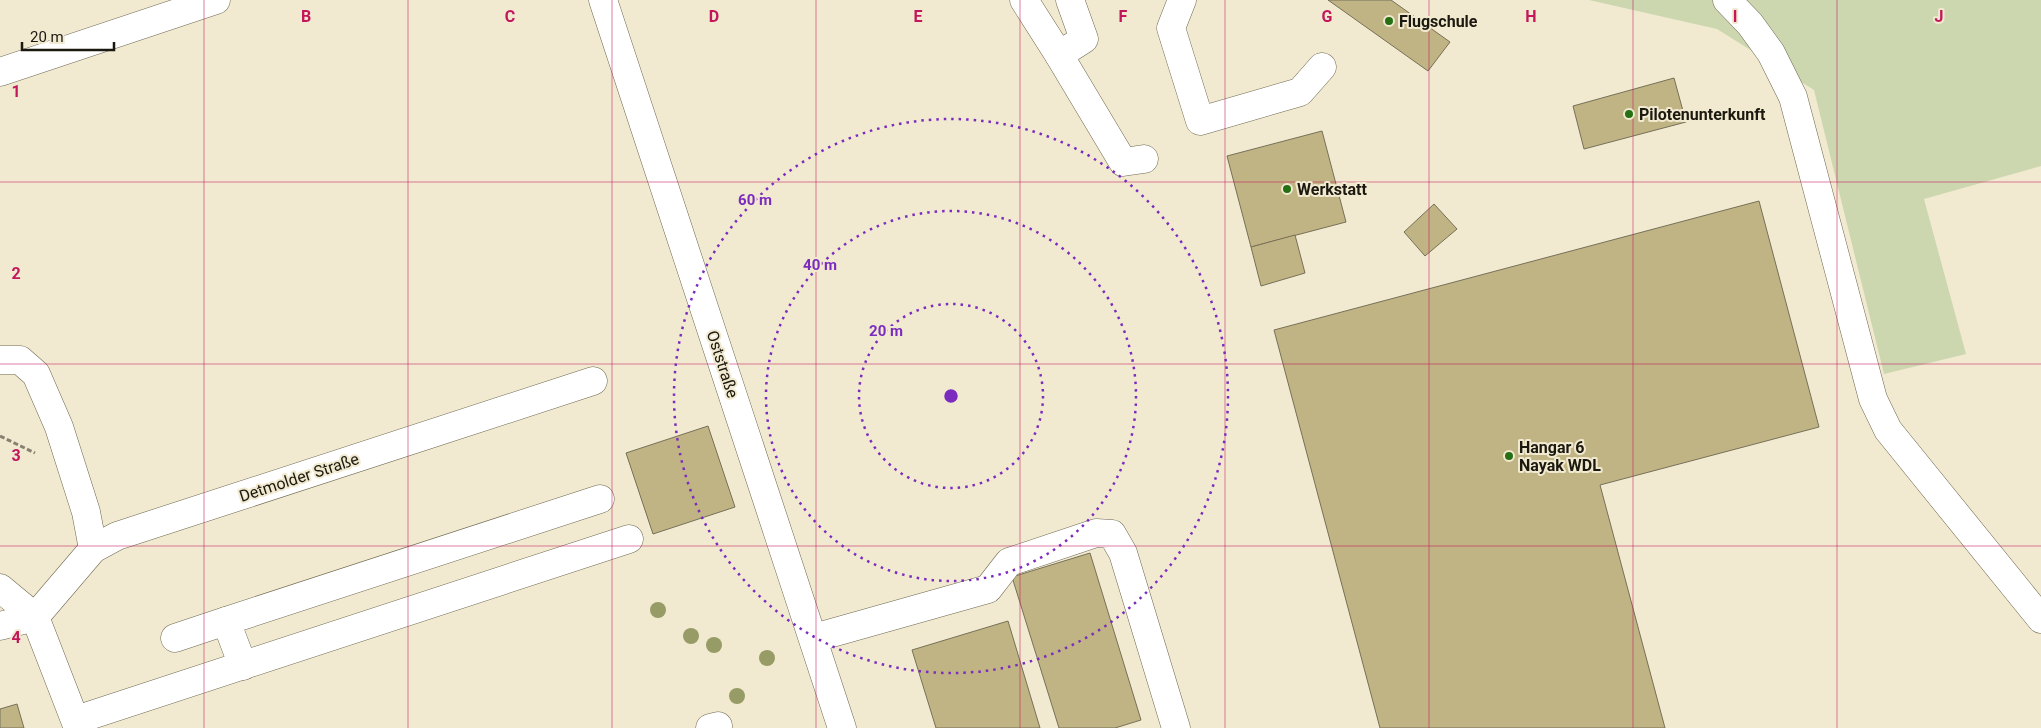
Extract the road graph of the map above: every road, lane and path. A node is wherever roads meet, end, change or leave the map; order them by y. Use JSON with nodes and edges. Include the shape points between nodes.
{"nodes":[{"id":1,"x":216,"y":0,"type":"edge"},
{"id":2,"x":603,"y":0,"type":"edge"},
{"id":3,"x":1024,"y":0,"type":"edge"},
{"id":4,"x":1070,"y":0,"type":"edge"},
{"id":5,"x":1182,"y":0,"type":"edge"},
{"id":6,"x":1727,"y":0,"type":"edge"},
{"id":7,"x":1060,"y":56,"type":"junction"},
{"id":8,"x":1322,"y":67,"type":"dead end"},
{"id":9,"x":0,"y":72,"type":"edge"},
{"id":10,"x":1144,"y":159,"type":"dead end"},
{"id":11,"x":0,"y":360,"type":"edge"},
{"id":12,"x":594,"y":381,"type":"dead end"},
{"id":13,"x":600,"y":499,"type":"dead end"},
{"id":14,"x":629,"y":539,"type":"dead end"},
{"id":15,"x":93,"y":549,"type":"junction"},
{"id":16,"x":0,"y":588,"type":"edge"},
{"id":17,"x":35,"y":617,"type":"junction"},
{"id":18,"x":2041,"y":619,"type":"edge"},
{"id":19,"x":226,"y":621,"type":"junction"},
{"id":20,"x":0,"y":626,"type":"edge"},
{"id":21,"x":175,"y":638,"type":"dead end"},
{"id":22,"x":814,"y":638,"type":"junction"},
{"id":23,"x":242,"y":666,"type":"junction"},
{"id":24,"x":77,"y":724,"type":"edge"},
{"id":25,"x":842,"y":728,"type":"edge"},
{"id":26,"x":1176,"y":728,"type":"edge"}],
"edges":[{"from":1,"to":9,"type":"lane"},
{"from":2,"to":22,"type":"lane","name":"Oststraße"},
{"from":3,"to":7,"type":"lane"},
{"from":4,"to":7,"type":"lane","via":[[1084,39]]},
{"from":5,"to":8,"type":"lane","via":[[1171,28],[1200,121],[1300,92]]},
{"from":6,"to":18,"type":"lane","via":[[1771,53],[1794,96],[1874,399],[1888,430]]},
{"from":7,"to":10,"type":"lane","via":[[1123,162]]},
{"from":11,"to":15,"type":"lane","via":[[20,360],[36,374],[65,445],[86,512]]},
{"from":12,"to":15,"type":"lane","name":"Detmolder Straße","via":[[117,536]]},
{"from":13,"to":19,"type":"lane"},
{"from":14,"to":23,"type":"lane"},
{"from":15,"to":17,"type":"lane","name":"Detmolder Straße"},
{"from":16,"to":17,"type":"lane"},
{"from":17,"to":20,"type":"lane"},
{"from":17,"to":24,"type":"lane"},
{"from":19,"to":21,"type":"lane"},
{"from":19,"to":23,"type":"lane"},
{"from":22,"to":25,"type":"lane","name":"Oststraße"},
{"from":22,"to":26,"type":"lane","via":[[988,589],[1009,562],[1096,533],[1112,534],[1123,554]]},
{"from":23,"to":24,"type":"lane"}]}
